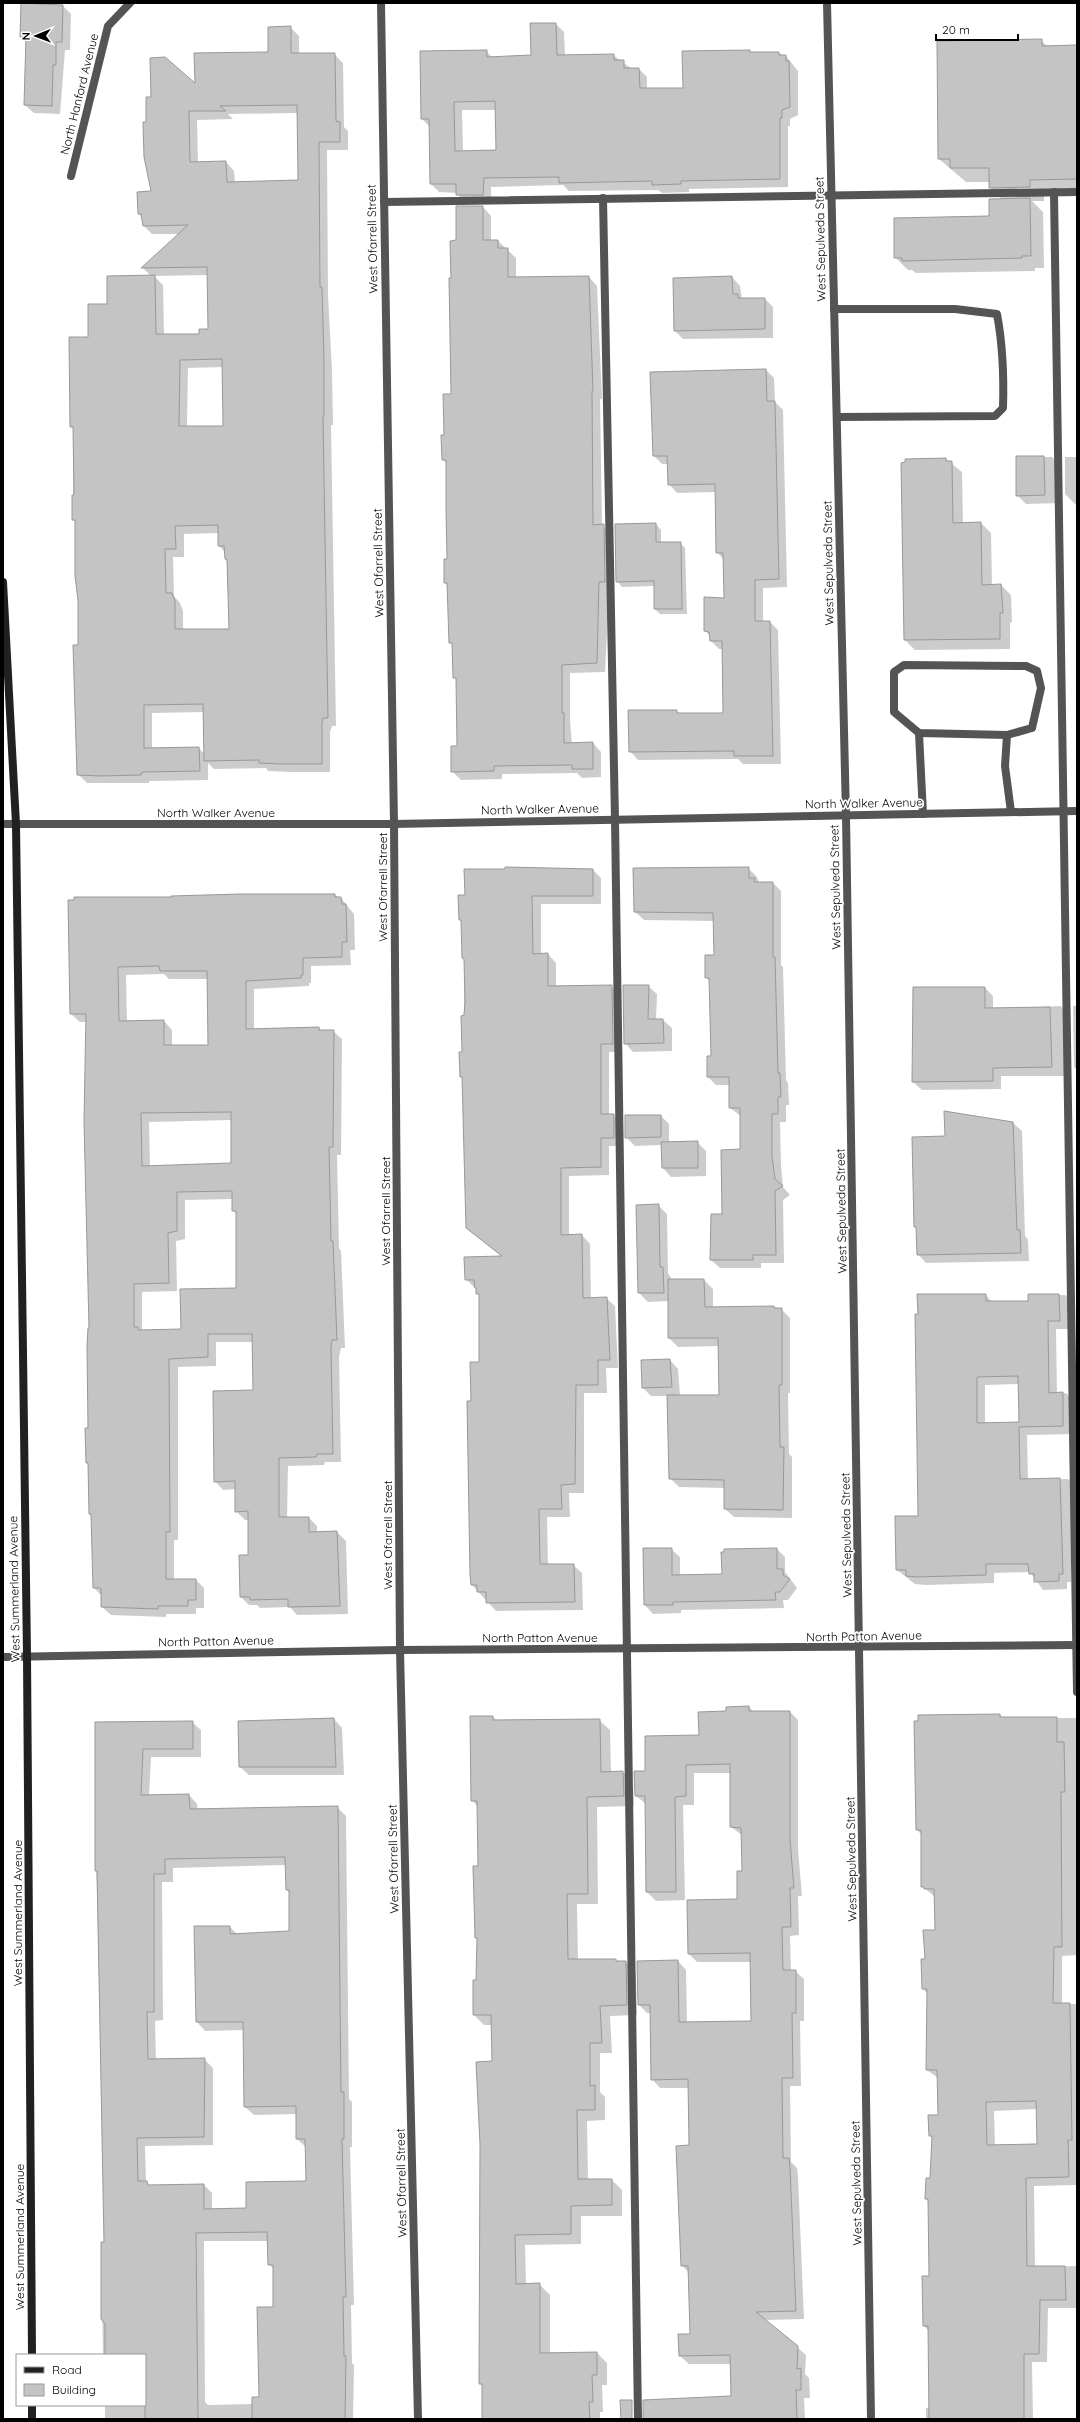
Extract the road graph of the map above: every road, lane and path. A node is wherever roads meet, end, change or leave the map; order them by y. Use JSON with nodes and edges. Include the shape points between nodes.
{"nodes":[{"id":1,"x":130,"y":3,"type":"edge"},
{"id":2,"x":381,"y":3,"type":"edge"},
{"id":3,"x":827,"y":3,"type":"edge"},
{"id":4,"x":71,"y":176,"type":"dead end"},
{"id":5,"x":1054,"y":192,"type":"junction"},
{"id":6,"x":1077,"y":192,"type":"edge"},
{"id":7,"x":831,"y":194,"type":"junction"},
{"id":8,"x":603,"y":198,"type":"junction"},
{"id":9,"x":384,"y":202,"type":"junction"},
{"id":10,"x":834,"y":309,"type":"junction"},
{"id":11,"x":837,"y":417,"type":"junction"},
{"id":12,"x":3,"y":582,"type":"edge"},
{"id":13,"x":919,"y":733,"type":"junction"},
{"id":14,"x":1007,"y":734,"type":"junction"},
{"id":15,"x":1065,"y":811,"type":"junction"},
{"id":16,"x":1077,"y":811,"type":"edge"},
{"id":17,"x":1011,"y":812,"type":"junction"},
{"id":18,"x":923,"y":814,"type":"junction"},
{"id":19,"x":846,"y":816,"type":"junction"},
{"id":20,"x":616,"y":820,"type":"junction"},
{"id":21,"x":3,"y":824,"type":"edge"},
{"id":22,"x":16,"y":824,"type":"junction"},
{"id":23,"x":394,"y":824,"type":"junction"},
{"id":24,"x":1077,"y":1645,"type":"edge"},
{"id":25,"x":860,"y":1648,"type":"junction"},
{"id":26,"x":626,"y":1649,"type":"junction"},
{"id":27,"x":400,"y":1650,"type":"junction"},
{"id":28,"x":27,"y":1656,"type":"junction"},
{"id":29,"x":3,"y":1657,"type":"edge"},
{"id":30,"x":1077,"y":1692,"type":"edge"},
{"id":31,"x":32,"y":2354,"type":"edge"},
{"id":32,"x":32,"y":2406,"type":"edge"},
{"id":33,"x":32,"y":2419,"type":"edge"},
{"id":34,"x":418,"y":2419,"type":"edge"},
{"id":35,"x":638,"y":2419,"type":"edge"},
{"id":36,"x":871,"y":2419,"type":"edge"}],
"edges":[{"from":1,"to":4,"type":"street","name":"North Hanford Avenue","via":[[108,26]]},
{"from":2,"to":9,"type":"street","name":"West Ofarrell Street"},
{"from":3,"to":7,"type":"street","name":"West Sepulveda Street"},
{"from":5,"to":6,"type":"street"},
{"from":5,"to":7,"type":"street"},
{"from":5,"to":15,"type":"street"},
{"from":7,"to":8,"type":"street"},
{"from":7,"to":10,"type":"street","name":"West Sepulveda Street"},
{"from":8,"to":9,"type":"street"},
{"from":8,"to":20,"type":"street"},
{"from":9,"to":23,"type":"street","name":"West Ofarrell Street"},
{"from":10,"to":11,"type":"street","name":"West Sepulveda Street"},
{"from":10,"to":11,"type":"street","via":[[955,309],[997,314],[1003,345],[1004,379],[1003,408],[995,416]]},
{"from":11,"to":19,"type":"street","name":"West Sepulveda Street"},
{"from":12,"to":22,"type":"main road","name":"West Summerland Avenue"},
{"from":13,"to":14,"type":"street"},
{"from":13,"to":14,"type":"street","via":[[894,712],[894,672],[904,665],[1026,666],[1037,671],[1041,688],[1032,728]]},
{"from":13,"to":18,"type":"street"},
{"from":14,"to":17,"type":"street","via":[[1005,766]]},
{"from":15,"to":16,"type":"street","name":"North Walker Avenue"},
{"from":15,"to":17,"type":"street","name":"North Walker Avenue"},
{"from":15,"to":24,"type":"street"},
{"from":17,"to":18,"type":"street","name":"North Walker Avenue"},
{"from":18,"to":19,"type":"street","name":"North Walker Avenue"},
{"from":19,"to":20,"type":"street","name":"North Walker Avenue"},
{"from":19,"to":25,"type":"street","name":"West Sepulveda Street"},
{"from":20,"to":23,"type":"street","name":"North Walker Avenue"},
{"from":20,"to":26,"type":"street"},
{"from":21,"to":22,"type":"street","name":"North Walker Avenue"},
{"from":22,"to":23,"type":"street","name":"North Walker Avenue"},
{"from":22,"to":28,"type":"main road","name":"West Summerland Avenue"},
{"from":23,"to":27,"type":"street","name":"West Ofarrell Street"},
{"from":24,"to":25,"type":"street","name":"North Patton Avenue"},
{"from":24,"to":30,"type":"street"},
{"from":25,"to":26,"type":"street","name":"North Patton Avenue"},
{"from":25,"to":36,"type":"street","name":"West Sepulveda Street"},
{"from":26,"to":27,"type":"street","name":"North Patton Avenue"},
{"from":26,"to":35,"type":"street"},
{"from":27,"to":28,"type":"street","name":"North Patton Avenue"},
{"from":27,"to":34,"type":"street","name":"West Ofarrell Street"},
{"from":28,"to":29,"type":"street","name":"North Patton Avenue"},
{"from":28,"to":31,"type":"main road","name":"West Summerland Avenue"},
{"from":32,"to":33,"type":"main road"}]}
